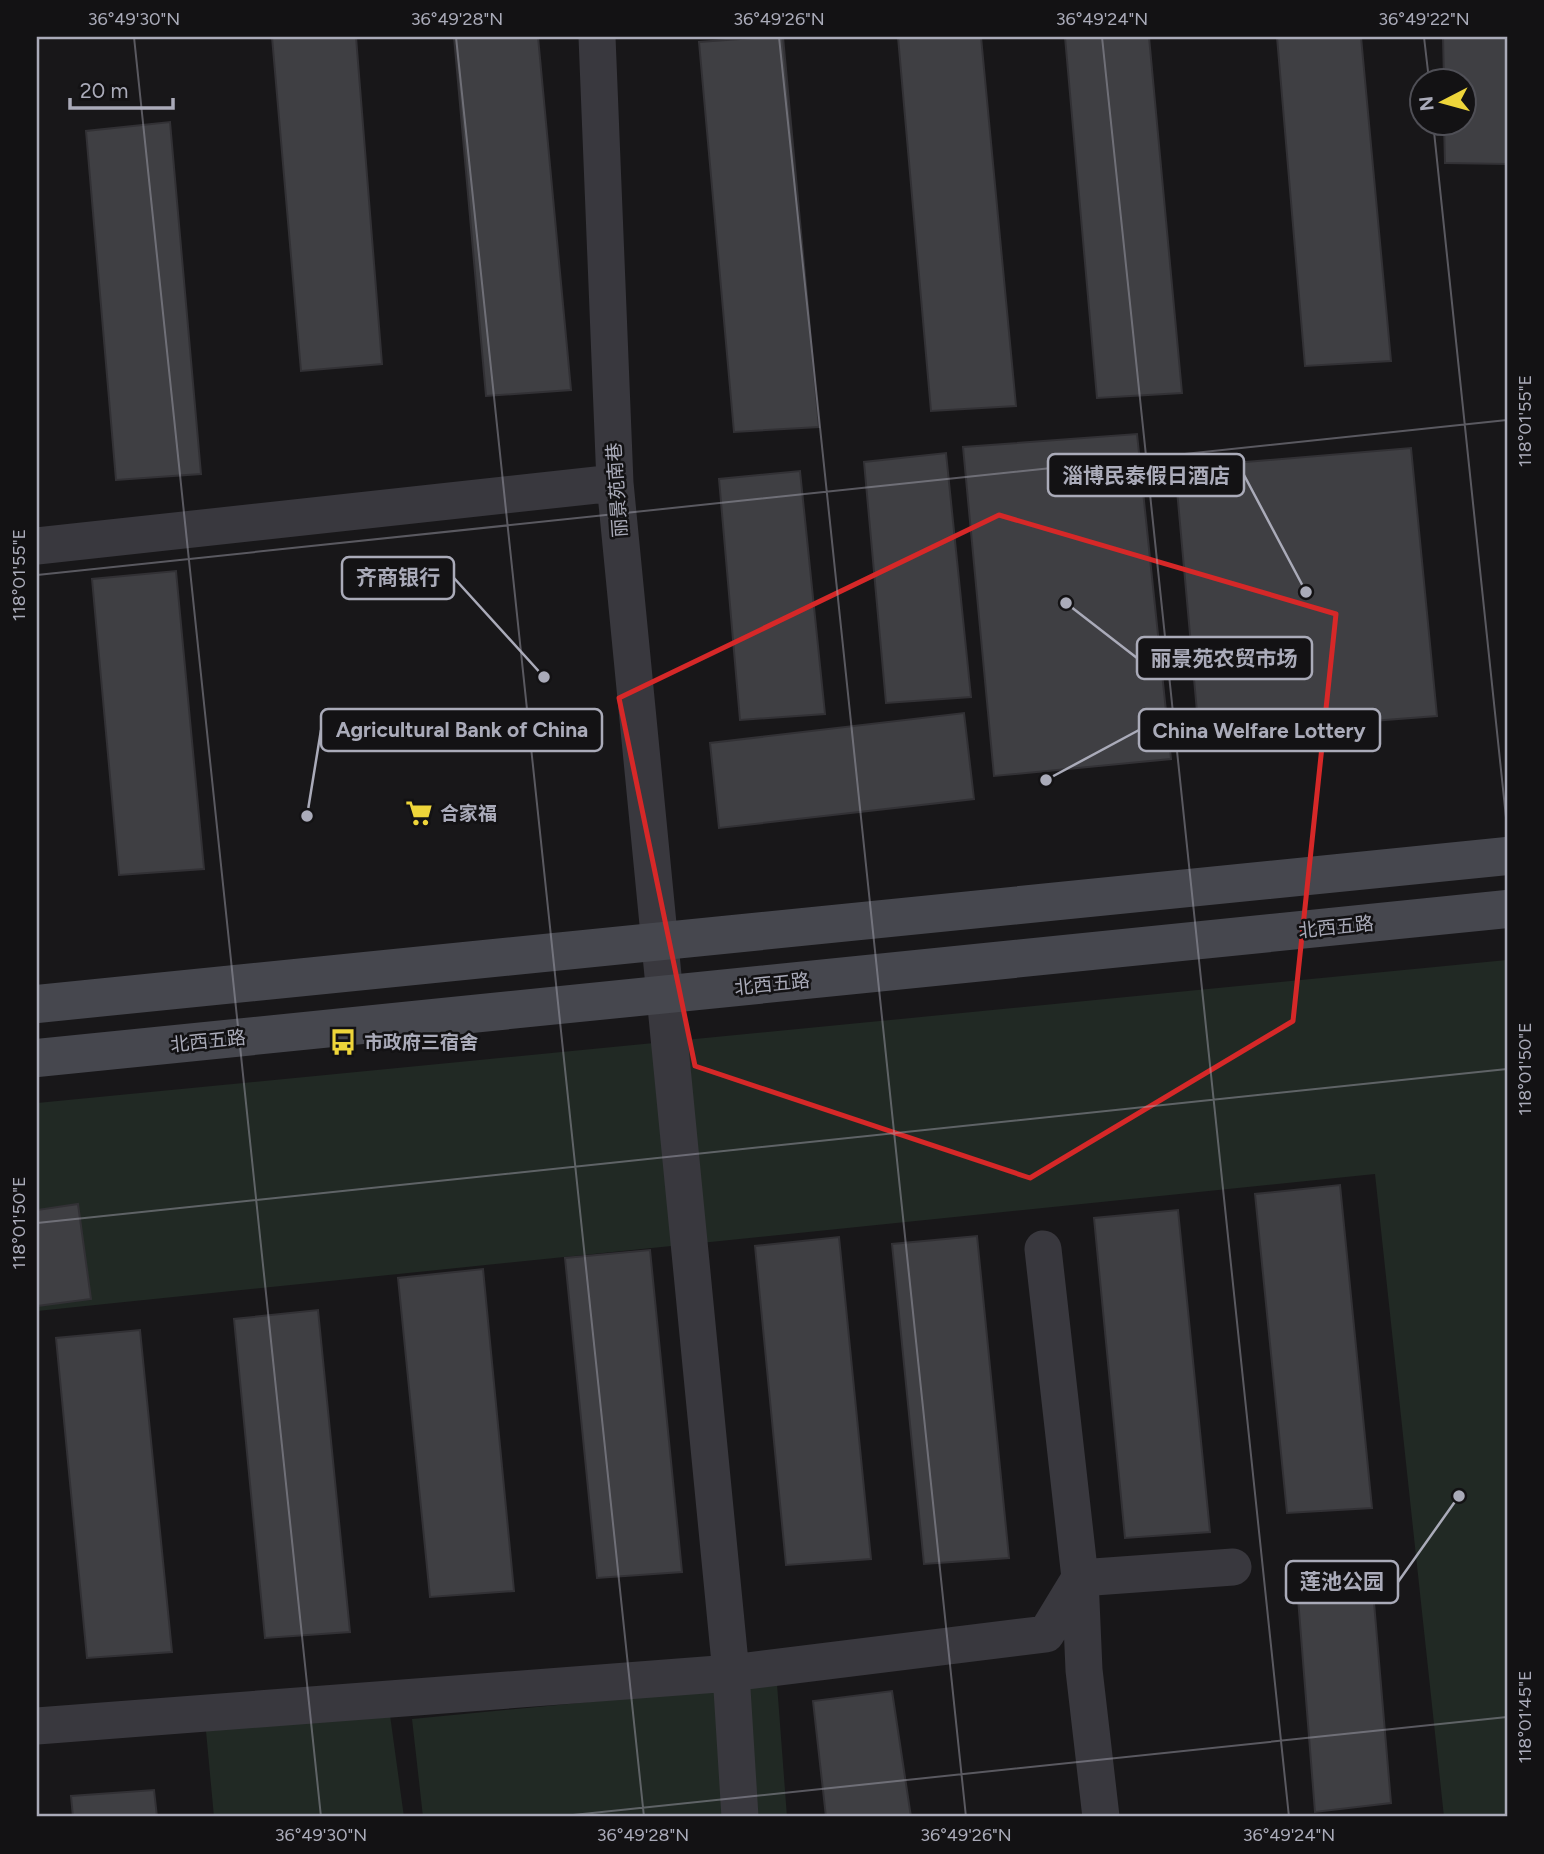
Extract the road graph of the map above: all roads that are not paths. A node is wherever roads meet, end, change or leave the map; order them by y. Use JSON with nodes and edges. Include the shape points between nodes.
{"nodes":[{"id":1,"x":597,"y":37,"type":"edge"},
{"id":2,"x":615,"y":483,"type":"junction"},
{"id":3,"x":37,"y":546,"type":"edge"},
{"id":4,"x":1507,"y":856,"type":"edge"},
{"id":5,"x":1507,"y":909,"type":"edge"},
{"id":6,"x":659,"y":941,"type":"junction"},
{"id":7,"x":664,"y":995,"type":"junction"},
{"id":8,"x":37,"y":1004,"type":"edge"},
{"id":9,"x":37,"y":1058,"type":"edge"},
{"id":10,"x":1043,"y":1249,"type":"dead end"},
{"id":11,"x":1233,"y":1567,"type":"dead end"},
{"id":12,"x":1080,"y":1578,"type":"junction"},
{"id":13,"x":731,"y":1672,"type":"junction"},
{"id":14,"x":37,"y":1726,"type":"edge"},
{"id":15,"x":740,"y":1817,"type":"edge"},
{"id":16,"x":1101,"y":1817,"type":"edge"}],
"edges":[{"from":1,"to":2,"type":"street","name":"丽景苑南巷"},
{"from":2,"to":3,"type":"street"},
{"from":2,"to":6,"type":"street","name":"丽景苑南巷"},
{"from":4,"to":6,"type":"street"},
{"from":5,"to":7,"type":"street","name":"北西五路"},
{"from":6,"to":7,"type":"street","name":"丽景苑南巷"},
{"from":6,"to":8,"type":"street"},
{"from":7,"to":9,"type":"street","name":"北西五路"},
{"from":7,"to":13,"type":"street","name":"丽景苑南巷"},
{"from":10,"to":12,"type":"street"},
{"from":11,"to":12,"type":"street"},
{"from":12,"to":13,"type":"street","via":[[1046,1634]]},
{"from":12,"to":16,"type":"street","via":[[1084,1670]]},
{"from":13,"to":14,"type":"street"},
{"from":13,"to":15,"type":"street","name":"丽景苑南巷"}]}
